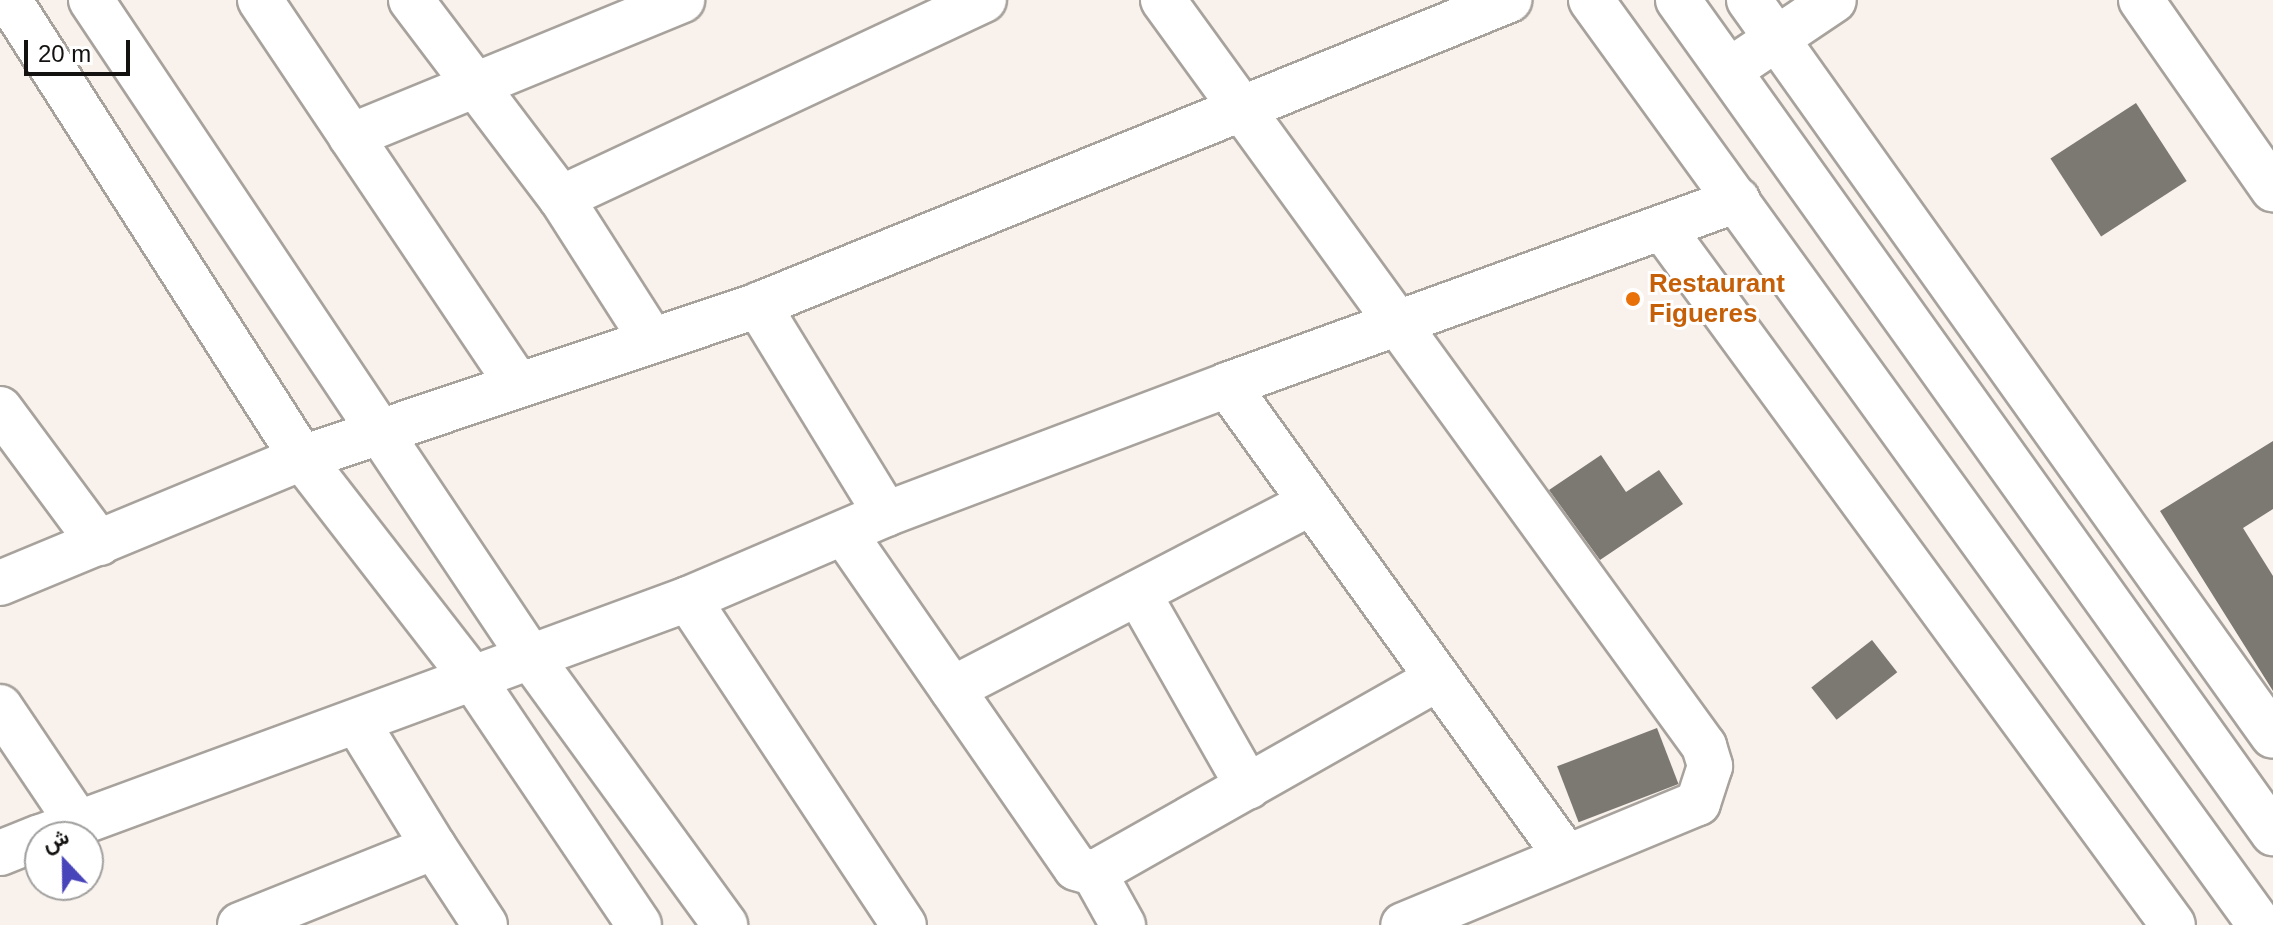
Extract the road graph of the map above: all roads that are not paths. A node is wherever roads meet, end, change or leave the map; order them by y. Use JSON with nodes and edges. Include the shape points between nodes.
{"nodes":[{"id":1,"x":9,"y":0,"type":"edge"},
{"id":2,"x":91,"y":0,"type":"edge"},
{"id":3,"x":260,"y":0,"type":"edge"},
{"id":4,"x":411,"y":0,"type":"edge"},
{"id":5,"x":682,"y":0,"type":"edge"},
{"id":6,"x":984,"y":0,"type":"edge"},
{"id":7,"x":1163,"y":0,"type":"edge"},
{"id":8,"x":1591,"y":0,"type":"edge"},
{"id":9,"x":1678,"y":0,"type":"edge"},
{"id":10,"x":1749,"y":0,"type":"edge"},
{"id":11,"x":1834,"y":0,"type":"edge"},
{"id":12,"x":2141,"y":0,"type":"edge"},
{"id":13,"x":1514,"y":1,"type":"edge"},
{"id":14,"x":618,"y":12,"type":"edge"},
{"id":15,"x":1778,"y":38,"type":"junction"},
{"id":16,"x":1730,"y":70,"type":"junction"},
{"id":17,"x":477,"y":86,"type":"junction"},
{"id":18,"x":1244,"y":112,"type":"junction"},
{"id":19,"x":351,"y":136,"type":"junction"},
{"id":20,"x":2273,"y":189,"type":"edge"},
{"id":21,"x":561,"y":198,"type":"junction"},
{"id":22,"x":1737,"y":200,"type":"junction"},
{"id":23,"x":1664,"y":230,"type":"junction"},
{"id":24,"x":758,"y":305,"type":"junction"},
{"id":25,"x":1404,"y":326,"type":"junction"},
{"id":26,"x":651,"y":339,"type":"junction"},
{"id":27,"x":516,"y":382,"type":"junction"},
{"id":28,"x":1227,"y":385,"type":"junction"},
{"id":29,"x":0,"y":409,"type":"edge"},
{"id":30,"x":380,"y":435,"type":"junction"},
{"id":31,"x":302,"y":458,"type":"junction"},
{"id":32,"x":1311,"y":503,"type":"junction"},
{"id":33,"x":886,"y":514,"type":"junction"},
{"id":34,"x":844,"y":533,"type":"junction"},
{"id":35,"x":99,"y":543,"type":"junction"},
{"id":36,"x":0,"y":583,"type":"edge"},
{"id":37,"x":1138,"y":593,"type":"junction"},
{"id":38,"x":688,"y":599,"type":"junction"},
{"id":39,"x":529,"y":655,"type":"junction"},
{"id":40,"x":1438,"y":678,"type":"junction"},
{"id":41,"x":474,"y":680,"type":"junction"},
{"id":42,"x":952,"y":689,"type":"junction"},
{"id":43,"x":0,"y":707,"type":"edge"},
{"id":44,"x":357,"y":722,"type":"junction"},
{"id":45,"x":2273,"y":736,"type":"edge"},
{"id":46,"x":1248,"y":787,"type":"junction"},
{"id":47,"x":48,"y":821,"type":"edge"},
{"id":48,"x":83,"y":821,"type":"edge"},
{"id":49,"x":2273,"y":833,"type":"edge"},
{"id":50,"x":24,"y":843,"type":"edge"},
{"id":51,"x":434,"y":847,"type":"junction"},
{"id":52,"x":0,"y":853,"type":"edge"},
{"id":53,"x":1566,"y":856,"type":"junction"},
{"id":54,"x":1094,"y":873,"type":"junction"},
{"id":55,"x":240,"y":925,"type":"edge"},
{"id":56,"x":485,"y":925,"type":"edge"},
{"id":57,"x":639,"y":925,"type":"edge"},
{"id":58,"x":725,"y":925,"type":"edge"},
{"id":59,"x":904,"y":925,"type":"edge"},
{"id":60,"x":1123,"y":925,"type":"edge"},
{"id":61,"x":1403,"y":925,"type":"edge"},
{"id":62,"x":2173,"y":925,"type":"edge"},
{"id":63,"x":2260,"y":925,"type":"edge"}],
"edges":[{"from":1,"to":31,"type":"main road"},
{"from":2,"to":30,"type":"main road"},
{"from":3,"to":19,"type":"main road"},
{"from":4,"to":17,"type":"main road"},
{"from":5,"to":14,"type":"main road"},
{"from":6,"to":21,"type":"main road"},
{"from":7,"to":18,"type":"main road"},
{"from":8,"to":22,"type":"main road"},
{"from":9,"to":16,"type":"main road"},
{"from":10,"to":15,"type":"main road"},
{"from":11,"to":15,"type":"main road"},
{"from":12,"to":20,"type":"main road"},
{"from":13,"to":18,"type":"main road"},
{"from":14,"to":17,"type":"main road"},
{"from":15,"to":16,"type":"main road"},
{"from":15,"to":45,"type":"main road"},
{"from":16,"to":49,"type":"main road"},
{"from":17,"to":19,"type":"main road"},
{"from":17,"to":21,"type":"main road"},
{"from":18,"to":24,"type":"main road"},
{"from":18,"to":25,"type":"main road"},
{"from":19,"to":27,"type":"main road"},
{"from":21,"to":26,"type":"main road"},
{"from":22,"to":23,"type":"main road"},
{"from":22,"to":63,"type":"main road"},
{"from":23,"to":25,"type":"main road"},
{"from":23,"to":62,"type":"main road"},
{"from":24,"to":26,"type":"main road"},
{"from":24,"to":33,"type":"main road"},
{"from":25,"to":28,"type":"main road"},
{"from":25,"to":53,"type":"main road","via":[[1704,746],[1710,766],[1698,803]]},
{"from":26,"to":27,"type":"main road"},
{"from":27,"to":30,"type":"main road"},
{"from":28,"to":32,"type":"main road"},
{"from":28,"to":33,"type":"main road"},
{"from":29,"to":35,"type":"main road"},
{"from":30,"to":31,"type":"main road"},
{"from":30,"to":39,"type":"main road"},
{"from":31,"to":35,"type":"main road"},
{"from":31,"to":41,"type":"main road"},
{"from":32,"to":37,"type":"main road"},
{"from":32,"to":40,"type":"main road"},
{"from":33,"to":34,"type":"main road"},
{"from":34,"to":38,"type":"main road"},
{"from":34,"to":42,"type":"main road"},
{"from":35,"to":36,"type":"main road"},
{"from":37,"to":42,"type":"main road"},
{"from":37,"to":46,"type":"main road"},
{"from":38,"to":39,"type":"main road"},
{"from":38,"to":59,"type":"main road"},
{"from":39,"to":41,"type":"main road"},
{"from":39,"to":58,"type":"main road"},
{"from":40,"to":46,"type":"main road"},
{"from":40,"to":53,"type":"main road"},
{"from":41,"to":44,"type":"main road"},
{"from":41,"to":57,"type":"main road"},
{"from":42,"to":54,"type":"main road","via":[[1076,868]]},
{"from":43,"to":47,"type":"main road"},
{"from":44,"to":48,"type":"main road"},
{"from":44,"to":51,"type":"main road"},
{"from":46,"to":54,"type":"main road"},
{"from":50,"to":52,"type":"main road"},
{"from":51,"to":55,"type":"main road"},
{"from":51,"to":56,"type":"main road"},
{"from":53,"to":61,"type":"main road"},
{"from":54,"to":60,"type":"main road"}]}
